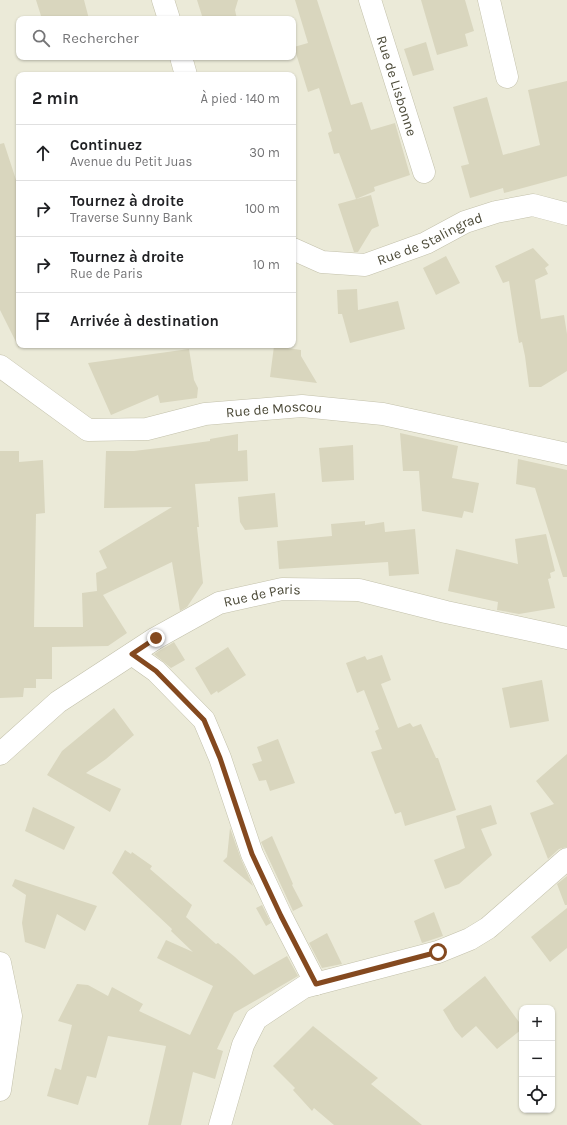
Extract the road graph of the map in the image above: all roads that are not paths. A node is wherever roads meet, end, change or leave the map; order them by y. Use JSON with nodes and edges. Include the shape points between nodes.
{"nodes":[{"id":1,"x":163,"y":0,"type":"edge"},
{"id":2,"x":370,"y":0,"type":"edge"},
{"id":3,"x":489,"y":0,"type":"edge"},
{"id":4,"x":168,"y":16,"type":"edge"},
{"id":5,"x":182,"y":60,"type":"edge"},
{"id":6,"x":185,"y":72,"type":"edge"},
{"id":7,"x":507,"y":77,"type":"dead end"},
{"id":8,"x":424,"y":172,"type":"dead end"},
{"id":9,"x":567,"y":214,"type":"edge"},
{"id":10,"x":296,"y":250,"type":"edge"},
{"id":11,"x":0,"y":366,"type":"edge"},
{"id":12,"x":567,"y":454,"type":"edge"},
{"id":13,"x":567,"y":638,"type":"edge"},
{"id":14,"x":132,"y":654,"type":"junction"},
{"id":15,"x":0,"y":754,"type":"edge"},
{"id":16,"x":567,"y":859,"type":"edge"},
{"id":17,"x":0,"y":962,"type":"edge"},
{"id":18,"x":316,"y":984,"type":"junction"},
{"id":19,"x":0,"y":1090,"type":"edge"},
{"id":20,"x":220,"y":1125,"type":"edge"}],
"edges":[{"from":1,"to":4,"type":"street"},
{"from":2,"to":8,"type":"street","name":"Rue de Lisbonne"},
{"from":3,"to":7,"type":"street"},
{"from":5,"to":6,"type":"street"},
{"from":9,"to":10,"type":"street","name":"Rue de Stalingrad","via":[[533,205],[496,212],[465,222],[426,243],[365,265],[322,262]]},
{"from":11,"to":12,"type":"street","name":"Rue de Moscou","via":[[88,430],[147,429],[205,414],[302,406],[383,414]]},
{"from":13,"to":14,"type":"street","name":"Rue de Paris","via":[[359,590],[282,589],[219,603]]},
{"from":14,"to":15,"type":"street","name":"Rue de Paris","via":[[58,702]]},
{"from":14,"to":18,"type":"street","via":[[156,671],[204,720],[220,758],[252,854]]},
{"from":16,"to":18,"type":"street","via":[[488,928],[470,939],[438,952]]},
{"from":17,"to":19,"type":"street","via":[[11,1016]]},
{"from":18,"to":20,"type":"street","via":[[304,987],[256,1019],[243,1045]]}]}
